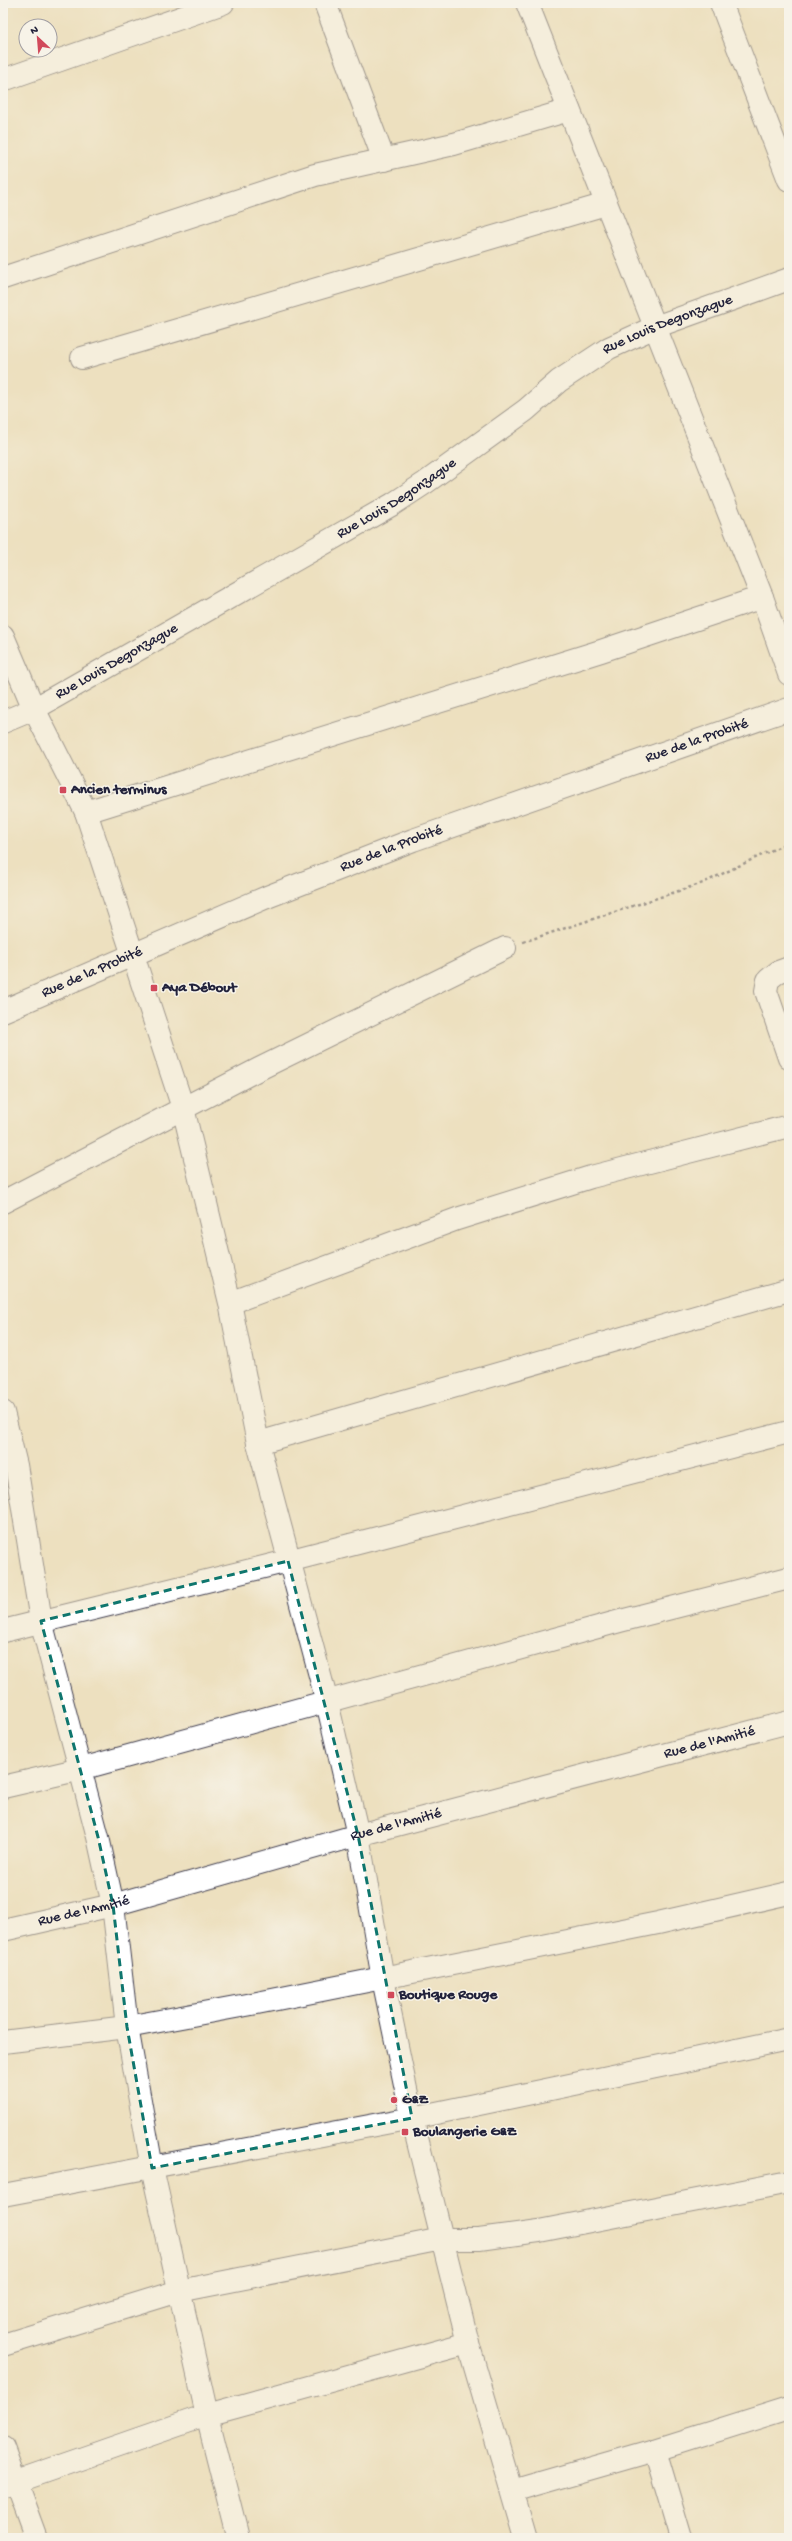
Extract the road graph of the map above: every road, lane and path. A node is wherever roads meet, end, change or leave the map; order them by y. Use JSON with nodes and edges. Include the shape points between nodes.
{"nodes":[{"id":1,"x":223,"y":3,"type":"edge"},
{"id":2,"x":325,"y":3,"type":"edge"},
{"id":3,"x":527,"y":3,"type":"edge"},
{"id":4,"x":721,"y":3,"type":"edge"},
{"id":5,"x":3,"y":80,"type":"edge"},
{"id":6,"x":569,"y":110,"type":"junction"},
{"id":7,"x":384,"y":160,"type":"junction"},
{"id":8,"x":789,"y":180,"type":"edge"},
{"id":9,"x":606,"y":204,"type":"junction"},
{"id":10,"x":3,"y":278,"type":"edge"},
{"id":11,"x":789,"y":279,"type":"edge"},
{"id":12,"x":655,"y":327,"type":"junction"},
{"id":13,"x":82,"y":358,"type":"dead end"},
{"id":14,"x":762,"y":596,"type":"junction"},
{"id":15,"x":3,"y":636,"type":"edge"},
{"id":16,"x":789,"y":674,"type":"edge"},
{"id":17,"x":34,"y":709,"type":"junction"},
{"id":18,"x":789,"y":709,"type":"edge"},
{"id":19,"x":3,"y":722,"type":"edge"},
{"id":20,"x":86,"y":812,"type":"junction"},
{"id":21,"x":789,"y":842,"type":"edge"},
{"id":22,"x":505,"y":948,"type":"joint"},
{"id":23,"x":132,"y":954,"type":"junction"},
{"id":24,"x":789,"y":968,"type":"edge"},
{"id":25,"x":3,"y":1011,"type":"edge"},
{"id":26,"x":789,"y":1058,"type":"edge"},
{"id":27,"x":183,"y":1108,"type":"junction"},
{"id":28,"x":789,"y":1126,"type":"edge"},
{"id":29,"x":3,"y":1202,"type":"edge"},
{"id":30,"x":789,"y":1290,"type":"edge"},
{"id":31,"x":230,"y":1303,"type":"junction"},
{"id":32,"x":3,"y":1412,"type":"edge"},
{"id":33,"x":789,"y":1432,"type":"edge"},
{"id":34,"x":258,"y":1443,"type":"junction"},
{"id":35,"x":288,"y":1561,"type":"junction"},
{"id":36,"x":789,"y":1578,"type":"edge"},
{"id":37,"x":41,"y":1621,"type":"junction"},
{"id":38,"x":3,"y":1631,"type":"edge"},
{"id":39,"x":327,"y":1702,"type":"junction"},
{"id":40,"x":789,"y":1722,"type":"edge"},
{"id":41,"x":81,"y":1769,"type":"junction"},
{"id":42,"x":3,"y":1787,"type":"edge"},
{"id":43,"x":358,"y":1835,"type":"junction"},
{"id":44,"x":789,"y":1893,"type":"edge"},
{"id":45,"x":113,"y":1905,"type":"junction"},
{"id":46,"x":3,"y":1930,"type":"edge"},
{"id":47,"x":383,"y":1979,"type":"junction"},
{"id":48,"x":127,"y":2027,"type":"junction"},
{"id":49,"x":789,"y":2039,"type":"edge"},
{"id":50,"x":3,"y":2042,"type":"edge"},
{"id":51,"x":412,"y":2118,"type":"junction"},
{"id":52,"x":152,"y":2168,"type":"junction"},
{"id":53,"x":789,"y":2182,"type":"edge"},
{"id":54,"x":3,"y":2195,"type":"edge"},
{"id":55,"x":442,"y":2239,"type":"junction"},
{"id":56,"x":179,"y":2291,"type":"junction"},
{"id":57,"x":468,"y":2343,"type":"junction"},
{"id":58,"x":3,"y":2346,"type":"edge"},
{"id":59,"x":789,"y":2408,"type":"edge"},
{"id":60,"x":207,"y":2415,"type":"junction"},
{"id":61,"x":3,"y":2448,"type":"edge"},
{"id":62,"x":655,"y":2450,"type":"junction"},
{"id":63,"x":9,"y":2484,"type":"edge"},
{"id":64,"x":512,"y":2491,"type":"junction"},
{"id":65,"x":36,"y":2538,"type":"edge"},
{"id":66,"x":238,"y":2538,"type":"edge"},
{"id":67,"x":525,"y":2538,"type":"edge"},
{"id":68,"x":681,"y":2538,"type":"edge"}],
"edges":[{"from":1,"to":5,"type":"street"},
{"from":2,"to":7,"type":"street"},
{"from":3,"to":6,"type":"street"},
{"from":4,"to":8,"type":"street"},
{"from":6,"to":7,"type":"street","via":[[454,144]]},
{"from":6,"to":9,"type":"street"},
{"from":7,"to":10,"type":"street","via":[[315,175]]},
{"from":9,"to":12,"type":"street"},
{"from":9,"to":13,"type":"street"},
{"from":11,"to":12,"type":"street","name":"Rue Louis Degonzague"},
{"from":12,"to":14,"type":"street"},
{"from":12,"to":17,"type":"street","name":"Rue Louis Degonzague","via":[[608,348],[431,479],[393,504]]},
{"from":14,"to":16,"type":"street"},
{"from":14,"to":20,"type":"street","via":[[593,654]]},
{"from":15,"to":17,"type":"street"},
{"from":17,"to":19,"type":"street","name":"Rue Louis Degonzague"},
{"from":17,"to":20,"type":"street"},
{"from":18,"to":23,"type":"street","name":"Rue de la Probité","via":[[413,840]]},
{"from":20,"to":23,"type":"street"},
{"from":21,"to":22,"type":"path","via":[[703,884]]},
{"from":22,"to":27,"type":"street"},
{"from":23,"to":25,"type":"street","name":"Rue de la Probité"},
{"from":23,"to":27,"type":"street"},
{"from":24,"to":26,"type":"street","via":[[768,980],[766,991]]},
{"from":27,"to":29,"type":"street"},
{"from":27,"to":31,"type":"street"},
{"from":28,"to":31,"type":"street","via":[[590,1177],[457,1219]]},
{"from":30,"to":34,"type":"street"},
{"from":31,"to":34,"type":"street"},
{"from":32,"to":37,"type":"street","via":[[16,1465]]},
{"from":33,"to":35,"type":"street"},
{"from":34,"to":35,"type":"street"},
{"from":35,"to":37,"type":"street"},
{"from":35,"to":39,"type":"street"},
{"from":36,"to":39,"type":"street","via":[[620,1621]]},
{"from":37,"to":38,"type":"street"},
{"from":37,"to":41,"type":"street"},
{"from":39,"to":41,"type":"street"},
{"from":39,"to":43,"type":"street"},
{"from":40,"to":43,"type":"street","name":"Rue de l'Amitié"},
{"from":41,"to":42,"type":"street"},
{"from":41,"to":45,"type":"street"},
{"from":43,"to":45,"type":"street","name":"Rue de l'Amitié"},
{"from":43,"to":47,"type":"street"},
{"from":44,"to":47,"type":"street","via":[[658,1923]]},
{"from":45,"to":46,"type":"street","name":"Rue de l'Amitié"},
{"from":45,"to":48,"type":"street"},
{"from":47,"to":48,"type":"street"},
{"from":47,"to":51,"type":"street"},
{"from":48,"to":50,"type":"street"},
{"from":48,"to":52,"type":"street"},
{"from":49,"to":51,"type":"street"},
{"from":51,"to":52,"type":"street"},
{"from":51,"to":55,"type":"street"},
{"from":52,"to":54,"type":"street"},
{"from":52,"to":56,"type":"street"},
{"from":53,"to":55,"type":"street","via":[[539,2231],[479,2239]]},
{"from":55,"to":56,"type":"street"},
{"from":55,"to":57,"type":"street"},
{"from":56,"to":58,"type":"street"},
{"from":56,"to":60,"type":"street"},
{"from":57,"to":60,"type":"street"},
{"from":57,"to":64,"type":"street"},
{"from":59,"to":62,"type":"street"},
{"from":60,"to":63,"type":"street"},
{"from":60,"to":66,"type":"street"},
{"from":61,"to":63,"type":"street"},
{"from":62,"to":64,"type":"street"},
{"from":62,"to":68,"type":"street"},
{"from":63,"to":65,"type":"street"},
{"from":64,"to":67,"type":"street"}]}
